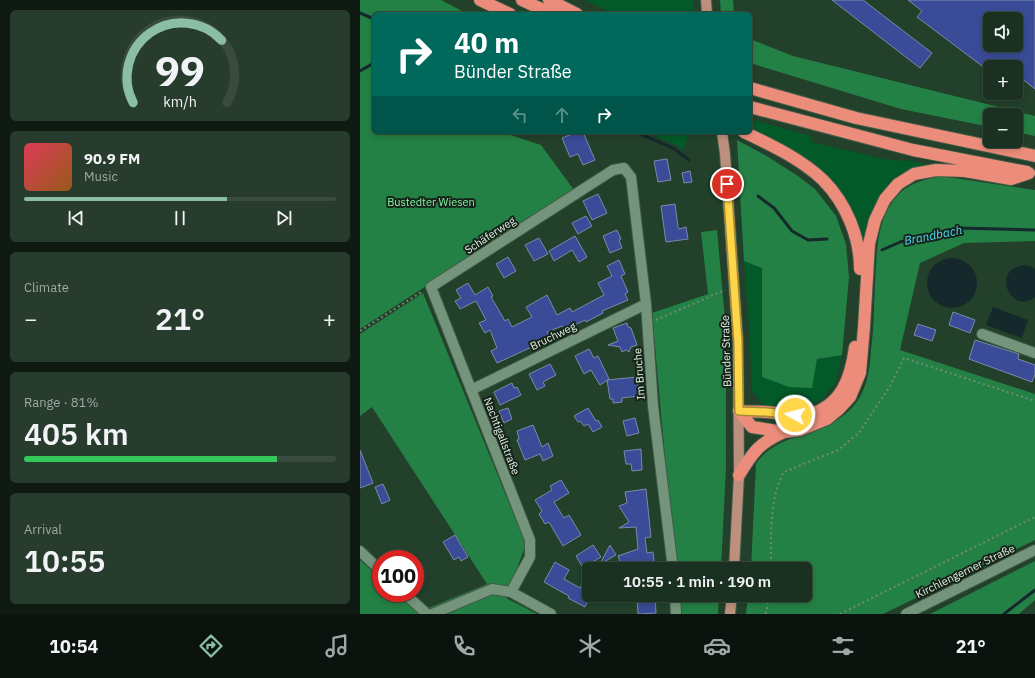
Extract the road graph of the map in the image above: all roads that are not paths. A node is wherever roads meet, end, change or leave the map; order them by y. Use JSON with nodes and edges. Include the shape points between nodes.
{"nodes":[{"id":1,"x":480,"y":0,"type":"edge"},
{"id":2,"x":522,"y":0,"type":"edge"},
{"id":3,"x":550,"y":0,"type":"edge"},
{"id":4,"x":706,"y":0,"type":"edge"},
{"id":5,"x":506,"y":12,"type":"edge"},
{"id":6,"x":548,"y":12,"type":"edge"},
{"id":7,"x":573,"y":12,"type":"edge"},
{"id":8,"x":708,"y":12,"type":"edge"},
{"id":9,"x":752,"y":89,"type":"edge"},
{"id":10,"x":756,"y":109,"type":"edge"},
{"id":11,"x":722,"y":134,"type":"edge"},
{"id":12,"x":748,"y":134,"type":"edge"},
{"id":13,"x":1035,"y":156,"type":"edge"},
{"id":14,"x":1032,"y":173,"type":"edge"},
{"id":15,"x":631,"y":177,"type":"joint"},
{"id":16,"x":431,"y":287,"type":"joint"},
{"id":17,"x":646,"y":304,"type":"junction"},
{"id":18,"x":982,"y":334,"type":"dead end"},
{"id":19,"x":1035,"y":353,"type":"edge"},
{"id":20,"x":471,"y":390,"type":"junction"},
{"id":21,"x":739,"y":411,"type":"junction"},
{"id":22,"x":784,"y":432,"type":"junction"},
{"id":23,"x":739,"y":475,"type":"junction"},
{"id":24,"x":1035,"y":550,"type":"edge"},
{"id":25,"x":360,"y":551,"type":"edge"},
{"id":26,"x":372,"y":562,"type":"edge"},
{"id":27,"x":672,"y":562,"type":"edge"},
{"id":28,"x":734,"y":562,"type":"edge"},
{"id":29,"x":511,"y":592,"type":"junction"},
{"id":30,"x":414,"y":602,"type":"edge"},
{"id":31,"x":675,"y":602,"type":"edge"},
{"id":32,"x":731,"y":602,"type":"edge"},
{"id":33,"x":427,"y":614,"type":"edge"},
{"id":34,"x":432,"y":614,"type":"edge"},
{"id":35,"x":551,"y":614,"type":"edge"},
{"id":36,"x":676,"y":614,"type":"edge"},
{"id":37,"x":730,"y":614,"type":"edge"},
{"id":38,"x":906,"y":614,"type":"edge"}],
"edges":[{"from":1,"to":5,"type":"highway"},
{"from":2,"to":6,"type":"highway"},
{"from":3,"to":7,"type":"highway"},
{"from":4,"to":8,"type":"main road"},
{"from":9,"to":13,"type":"highway","via":[[856,118]]},
{"from":10,"to":14,"type":"highway","via":[[913,150]]},
{"from":11,"to":21,"type":"main road","name":"Bünder Straße","via":[[735,285]]},
{"from":12,"to":21,"type":"highway","via":[[804,166],[822,180],[836,196],[855,235],[860,255],[860,287],[851,372],[842,391],[829,405],[810,414]]},
{"from":14,"to":22,"type":"highway","via":[[1011,179],[965,171],[936,170],[914,174],[898,184],[885,199],[875,220],[869,244],[860,373],[850,397],[826,419],[800,430]]},
{"from":15,"to":16,"type":"street","name":"Schäferweg","via":[[624,168],[613,170]]},
{"from":15,"to":17,"type":"street","name":"Im Bruche"},
{"from":16,"to":20,"type":"street","name":"Nachtigallstraße"},
{"from":17,"to":20,"type":"street","name":"Bruchweg"},
{"from":17,"to":27,"type":"street","name":"Im Bruche","via":[[653,406]]},
{"from":18,"to":19,"type":"street"},
{"from":20,"to":29,"type":"street","name":"Nachtigallstraße","via":[[530,540],[530,557]]},
{"from":21,"to":22,"type":"highway","via":[[752,427]]},
{"from":21,"to":23,"type":"main road","name":"Bünder Straße"},
{"from":22,"to":23,"type":"highway","via":[[758,447]]},
{"from":23,"to":28,"type":"main road","name":"Bünder Straße"},
{"from":24,"to":38,"type":"street","name":"Kirchlengerner Straße"},
{"from":25,"to":26,"type":"street"},
{"from":29,"to":34,"type":"street","via":[[492,589]]},
{"from":29,"to":35,"type":"street"},
{"from":30,"to":33,"type":"street"},
{"from":31,"to":36,"type":"street"},
{"from":32,"to":37,"type":"main road"}]}
